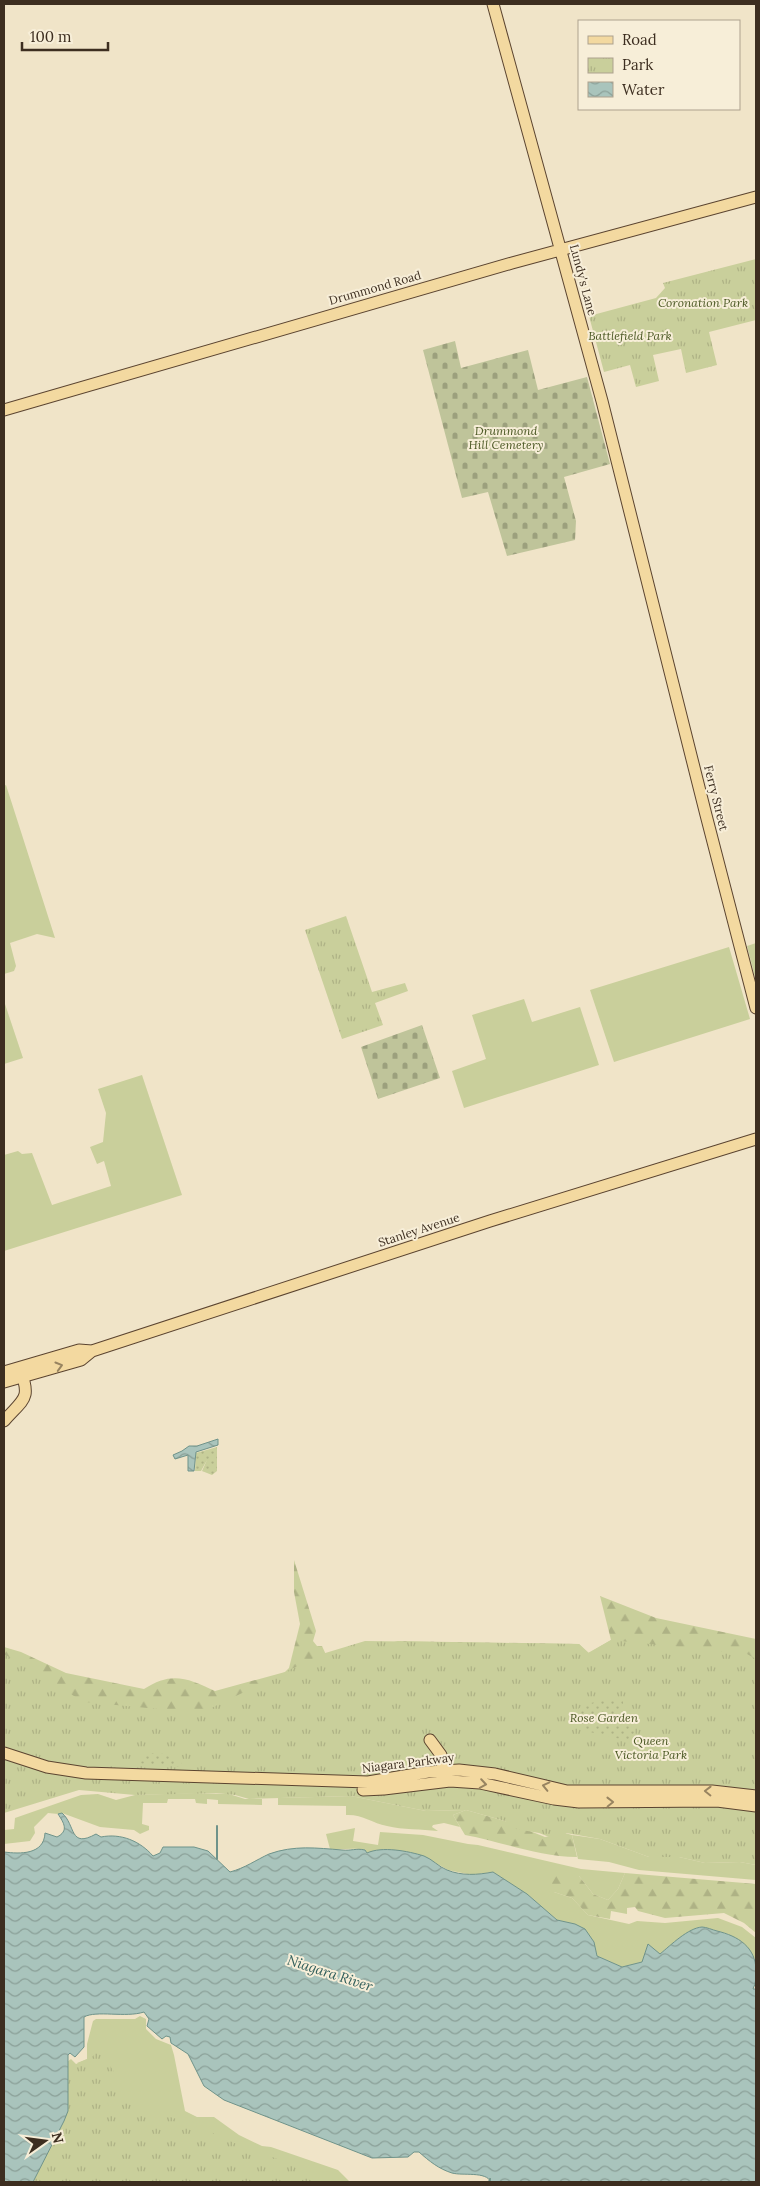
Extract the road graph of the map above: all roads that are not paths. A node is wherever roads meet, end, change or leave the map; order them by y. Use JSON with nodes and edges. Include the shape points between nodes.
{"nodes":[{"id":1,"x":493,"y":4,"type":"edge"},
{"id":2,"x":756,"y":198,"type":"edge"},
{"id":3,"x":560,"y":250,"type":"junction"},
{"id":4,"x":4,"y":410,"type":"edge"},
{"id":5,"x":650,"y":594,"type":"joint"},
{"id":6,"x":756,"y":1008,"type":"edge"},
{"id":7,"x":756,"y":1139,"type":"edge"},
{"id":8,"x":4,"y":1372,"type":"edge"},
{"id":9,"x":21,"y":1372,"type":"junction"},
{"id":10,"x":4,"y":1382,"type":"edge"},
{"id":11,"x":4,"y":1421,"type":"edge"},
{"id":12,"x":4,"y":1752,"type":"edge"},
{"id":13,"x":4,"y":1758,"type":"edge"},
{"id":14,"x":422,"y":1773,"type":"junction"},
{"id":15,"x":444,"y":1776,"type":"junction"},
{"id":16,"x":756,"y":1796,"type":"edge"},
{"id":17,"x":756,"y":1806,"type":"edge"}],
"edges":[{"from":1,"to":3,"type":"main road","name":"Lundy's Lane"},
{"from":2,"to":3,"type":"main road","name":"Drummond Road"},
{"from":3,"to":4,"type":"main road","name":"Drummond Road"},
{"from":3,"to":5,"type":"main road","name":"Lundy's Lane"},
{"from":5,"to":6,"type":"main road","name":"Ferry Street"},
{"from":7,"to":9,"type":"main road","name":"Stanley Avenue","via":[[490,1221],[92,1351],[78,1350]]},
{"from":8,"to":9,"type":"main road","name":"Stanley Avenue"},
{"from":9,"to":10,"type":"main road","name":"Stanley Avenue"},
{"from":9,"to":11,"type":"main road","via":[[26,1396]]},
{"from":12,"to":14,"type":"main road","name":"Niagara Parkway","via":[[52,1768],[96,1773],[368,1782]]},
{"from":13,"to":15,"type":"main road","name":"Niagara Parkway","via":[[45,1772],[96,1779],[369,1790]]},
{"from":14,"to":15,"type":"main road","name":"Niagara Parkway"},
{"from":14,"to":15,"type":"main road","via":[[435,1761],[433,1743],[441,1755]]},
{"from":16,"to":15,"type":"main road","name":"Niagara Parkway","one_way":true,"via":[[712,1791],[576,1791],[488,1773]]},
{"from":15,"to":17,"type":"main road","name":"Niagara Parkway","one_way":true,"via":[[579,1802],[717,1801]]}]}
